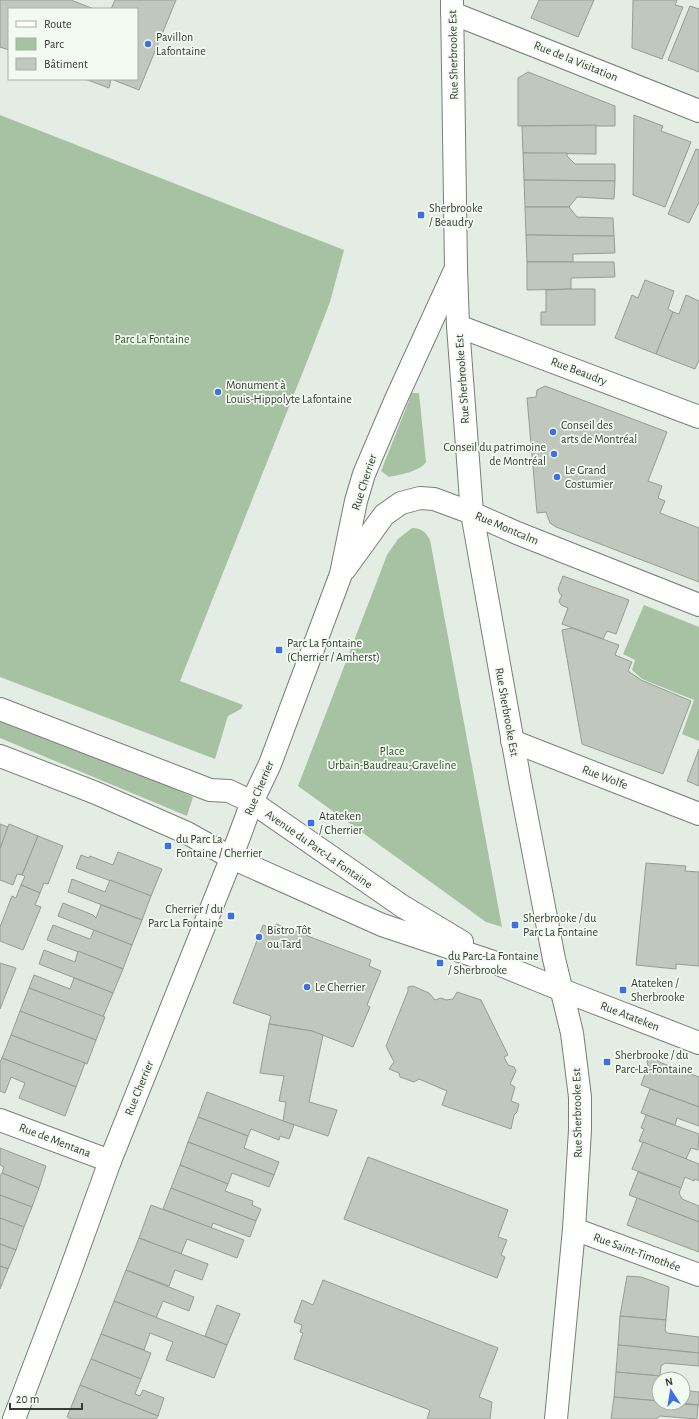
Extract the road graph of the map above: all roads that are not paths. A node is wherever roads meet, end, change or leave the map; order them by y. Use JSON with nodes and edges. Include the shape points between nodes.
{"nodes":[{"id":1,"x":452,"y":6,"type":"edge"},
{"id":2,"x":699,"y":110,"type":"edge"},
{"id":3,"x":456,"y":268,"type":"junction"},
{"id":4,"x":458,"y":326,"type":"junction"},
{"id":5,"x":699,"y":417,"type":"edge"},
{"id":6,"x":472,"y":513,"type":"junction"},
{"id":7,"x":341,"y":574,"type":"junction"},
{"id":8,"x":699,"y":605,"type":"edge"},
{"id":9,"x":0,"y":709,"type":"edge"},
{"id":10,"x":512,"y":741,"type":"junction"},
{"id":11,"x":0,"y":756,"type":"edge"},
{"id":12,"x":252,"y":802,"type":"junction"},
{"id":13,"x":699,"y":814,"type":"edge"},
{"id":14,"x":232,"y":858,"type":"junction"},
{"id":15,"x":493,"y":962,"type":"junction"},
{"id":16,"x":562,"y":990,"type":"junction"},
{"id":17,"x":699,"y":1043,"type":"edge"},
{"id":18,"x":0,"y":1120,"type":"edge"},
{"id":19,"x":110,"y":1162,"type":"junction"},
{"id":20,"x":574,"y":1229,"type":"junction"},
{"id":21,"x":699,"y":1275,"type":"edge"},
{"id":22,"x":14,"y":1419,"type":"edge"},
{"id":23,"x":556,"y":1419,"type":"edge"}],
"edges":[{"from":1,"to":2,"type":"street","name":"Rue de la Visitation"},
{"from":1,"to":3,"type":"street","name":"Rue Sherbrooke Est"},
{"from":3,"to":4,"type":"street","name":"Rue Sherbrooke Est"},
{"from":3,"to":7,"type":"street","name":"Rue Cherrier","via":[[364,474]]},
{"from":4,"to":5,"type":"street","name":"Rue Beaudry"},
{"from":4,"to":6,"type":"street","name":"Rue Sherbrooke Est"},
{"from":6,"to":7,"type":"street","name":"Rue Montcalm","via":[[434,499],[420,498],[401,503],[384,516]]},
{"from":6,"to":8,"type":"street","name":"Rue Montcalm"},
{"from":6,"to":10,"type":"street","name":"Rue Sherbrooke Est"},
{"from":7,"to":12,"type":"street","name":"Rue Cherrier","via":[[270,764]]},
{"from":9,"to":12,"type":"street","name":"Avenue du Parc-La Fontaine","via":[[210,790],[229,791]]},
{"from":10,"to":13,"type":"street","name":"Rue Wolfe"},
{"from":10,"to":16,"type":"street","name":"Rue Sherbrooke Est"},
{"from":11,"to":14,"type":"street","name":"Avenue du Parc-La Fontaine","via":[[117,802],[187,833]]},
{"from":12,"to":14,"type":"street","name":"Rue Cherrier"},
{"from":12,"to":15,"type":"street","name":"Avenue du Parc-La Fontaine","via":[[402,906]]},
{"from":14,"to":15,"type":"street","name":"Avenue du Parc-La Fontaine","via":[[382,925]]},
{"from":14,"to":19,"type":"street","name":"Rue Cherrier"},
{"from":15,"to":16,"type":"street","name":"Avenue du Parc-La Fontaine"},
{"from":16,"to":17,"type":"street","name":"Rue Atateken"},
{"from":16,"to":20,"type":"street","name":"Rue Sherbrooke Est","via":[[572,1033],[580,1097]]},
{"from":18,"to":19,"type":"street","name":"Rue de Mentana"},
{"from":19,"to":22,"type":"street","name":"Rue Cherrier"},
{"from":20,"to":21,"type":"street","name":"Rue Saint-Timothée"},
{"from":20,"to":23,"type":"street","name":"Rue Sherbrooke Est"}]}
